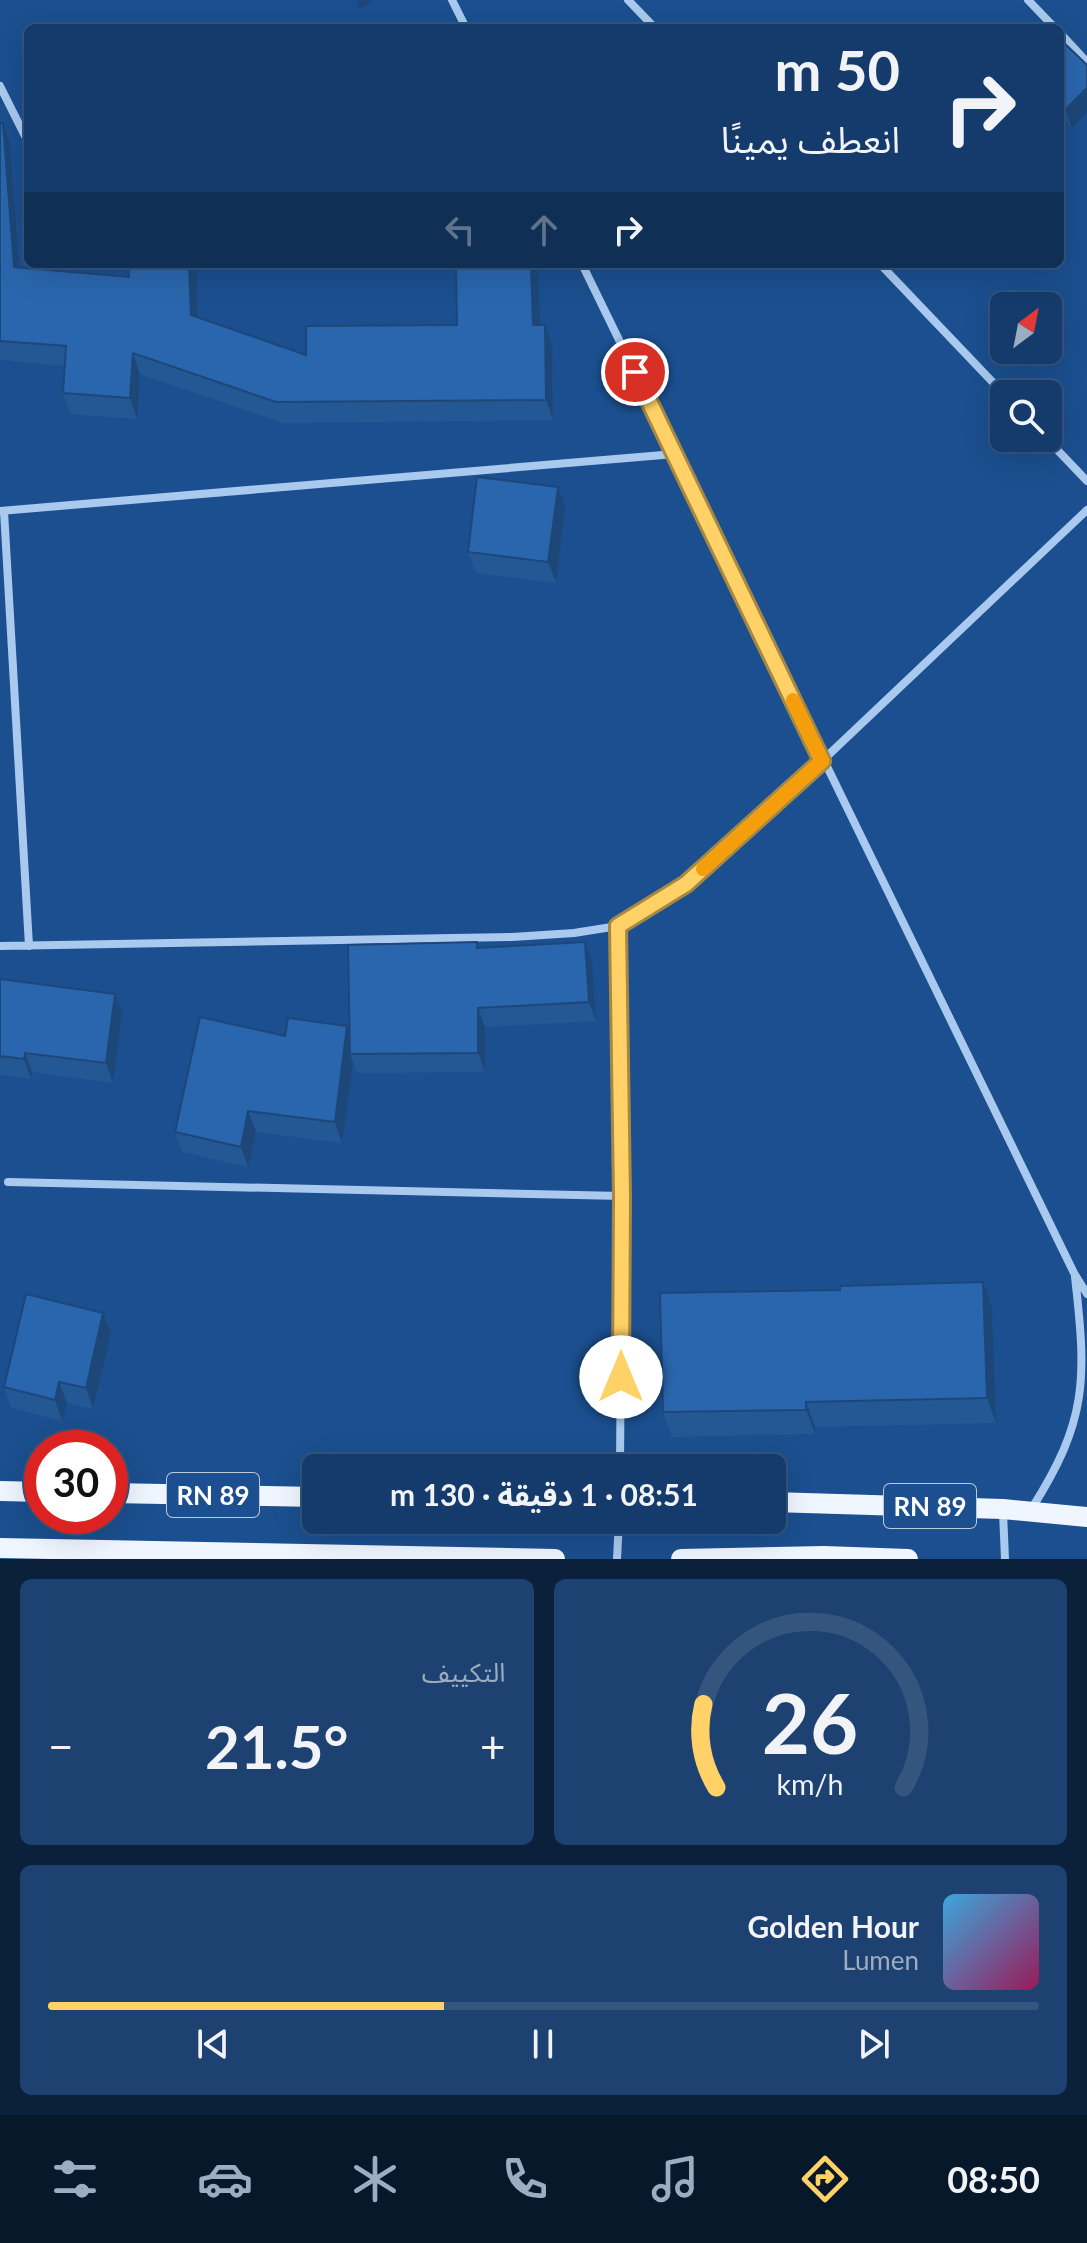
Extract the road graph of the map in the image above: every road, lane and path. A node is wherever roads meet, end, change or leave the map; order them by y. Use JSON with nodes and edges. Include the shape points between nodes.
{"nodes":[{"id":1,"x":452,"y":0,"type":"edge"},
{"id":2,"x":628,"y":0,"type":"edge"},
{"id":3,"x":1028,"y":0,"type":"edge"},
{"id":4,"x":464,"y":24,"type":"edge"},
{"id":5,"x":651,"y":24,"type":"edge"},
{"id":6,"x":1051,"y":24,"type":"edge"},
{"id":7,"x":1064,"y":37,"type":"edge"},
{"id":8,"x":1087,"y":62,"type":"edge"},
{"id":9,"x":0,"y":86,"type":"edge"},
{"id":10,"x":24,"y":134,"type":"edge"},
{"id":11,"x":584,"y":268,"type":"edge"},
{"id":12,"x":884,"y":268,"type":"edge"},
{"id":13,"x":991,"y":380,"type":"edge"},
{"id":14,"x":1059,"y":452,"type":"edge"},
{"id":15,"x":675,"y":454,"type":"junction"},
{"id":16,"x":1087,"y":481,"type":"edge"},
{"id":17,"x":1087,"y":510,"type":"edge"},
{"id":18,"x":2,"y":511,"type":"edge"},
{"id":19,"x":822,"y":761,"type":"junction"},
{"id":20,"x":618,"y":926,"type":"junction"},
{"id":21,"x":0,"y":946,"type":"edge"},
{"id":22,"x":29,"y":946,"type":"junction"},
{"id":23,"x":8,"y":1182,"type":"dead end"},
{"id":24,"x":622,"y":1196,"type":"junction"},
{"id":25,"x":1074,"y":1273,"type":"junction"},
{"id":26,"x":1087,"y":1294,"type":"edge"},
{"id":27,"x":620,"y":1454,"type":"edge"},
{"id":28,"x":0,"y":1491,"type":"edge"},
{"id":29,"x":24,"y":1492,"type":"edge"},
{"id":30,"x":128,"y":1493,"type":"edge"},
{"id":31,"x":302,"y":1497,"type":"edge"},
{"id":32,"x":786,"y":1502,"type":"edge"},
{"id":33,"x":1003,"y":1509,"type":"junction"},
{"id":34,"x":1030,"y":1511,"type":"junction"},
{"id":35,"x":1087,"y":1517,"type":"edge"},
{"id":36,"x":618,"y":1534,"type":"edge"},
{"id":37,"x":0,"y":1548,"type":"edge"},
{"id":38,"x":197,"y":1554,"type":"edge"},
{"id":39,"x":555,"y":1559,"type":"edge"},
{"id":40,"x":617,"y":1559,"type":"edge"},
{"id":41,"x":681,"y":1559,"type":"edge"},
{"id":42,"x":908,"y":1559,"type":"edge"},
{"id":43,"x":1005,"y":1559,"type":"edge"}],
"edges":[{"from":1,"to":4,"type":"street"},
{"from":2,"to":5,"type":"street"},
{"from":3,"to":6,"type":"street"},
{"from":7,"to":8,"type":"street"},
{"from":9,"to":10,"type":"street"},
{"from":11,"to":15,"type":"street"},
{"from":12,"to":13,"type":"street"},
{"from":14,"to":16,"type":"street"},
{"from":15,"to":18,"type":"street"},
{"from":15,"to":19,"type":"street"},
{"from":17,"to":19,"type":"street"},
{"from":18,"to":22,"type":"street"},
{"from":19,"to":20,"type":"street","via":[[686,884]]},
{"from":19,"to":25,"type":"street"},
{"from":20,"to":22,"type":"street","via":[[512,937]]},
{"from":20,"to":24,"type":"street"},
{"from":21,"to":22,"type":"street"},
{"from":23,"to":24,"type":"street"},
{"from":24,"to":27,"type":"street"},
{"from":25,"to":26,"type":"street"},
{"from":25,"to":34,"type":"street","via":[[1087,1364],[1081,1427],[1069,1456]]},
{"from":28,"to":29,"type":"main road"},
{"from":30,"to":31,"type":"main road","number":"RN 89"},
{"from":32,"to":33,"type":"main road","number":"RN 89"},
{"from":33,"to":34,"type":"main road","number":"RN 89"},
{"from":33,"to":43,"type":"street"},
{"from":34,"to":35,"type":"main road","number":"RN 89"},
{"from":36,"to":40,"type":"street"},
{"from":37,"to":38,"type":"main road","number":"RN 89"},
{"from":38,"to":39,"type":"main road","number":"RN 89"},
{"from":41,"to":42,"type":"main road","number":"RN 89"}]}
